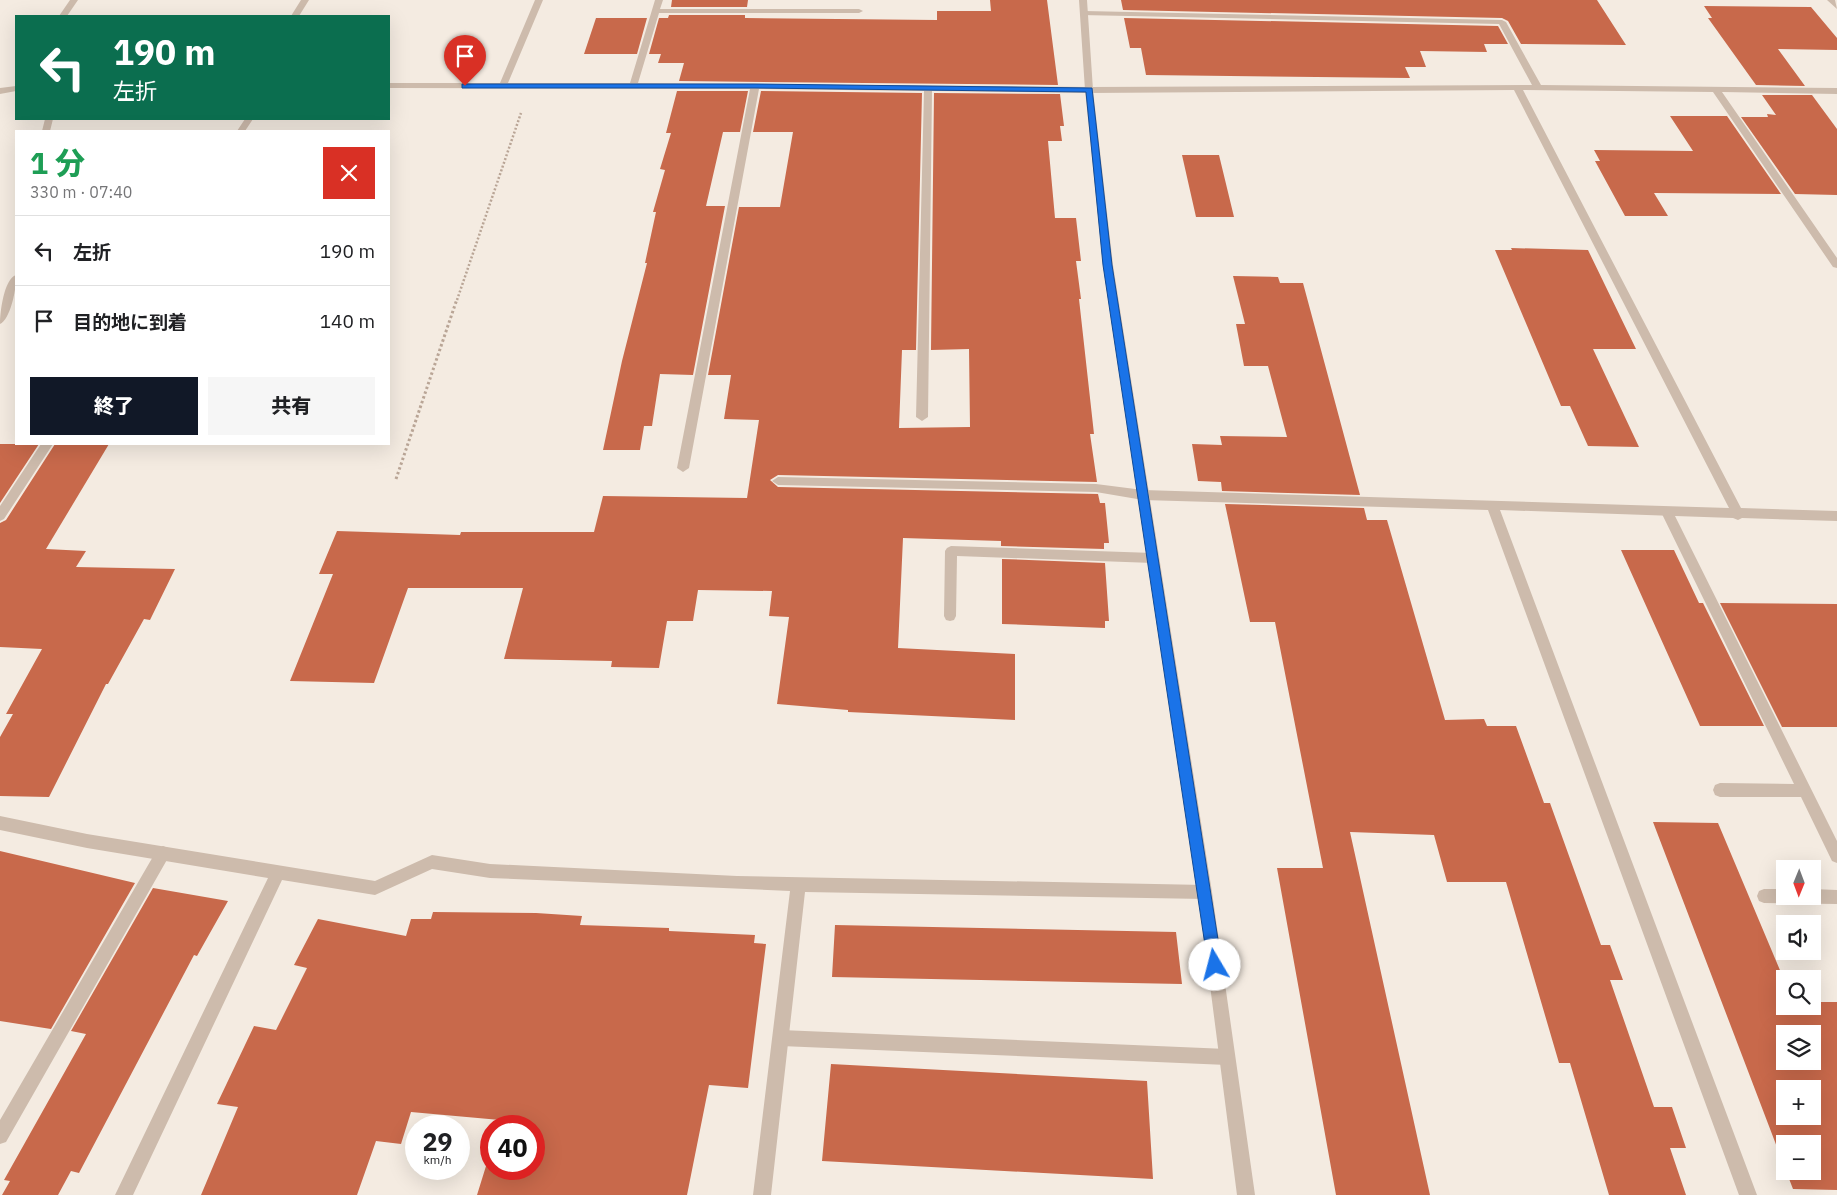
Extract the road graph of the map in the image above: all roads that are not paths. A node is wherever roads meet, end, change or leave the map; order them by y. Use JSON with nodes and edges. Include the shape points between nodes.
{"nodes":[{"id":1,"x":74,"y":0,"type":"edge"},
{"id":2,"x":305,"y":0,"type":"edge"},
{"id":3,"x":539,"y":0,"type":"edge"},
{"id":4,"x":659,"y":0,"type":"edge"},
{"id":5,"x":1083,"y":0,"type":"edge"},
{"id":6,"x":1831,"y":0,"type":"edge"},
{"id":7,"x":1837,"y":7,"type":"edge"},
{"id":8,"x":656,"y":11,"type":"junction"},
{"id":9,"x":859,"y":11,"type":"dead end"},
{"id":10,"x":1084,"y":14,"type":"junction"},
{"id":11,"x":64,"y":15,"type":"edge"},
{"id":12,"x":296,"y":15,"type":"edge"},
{"id":13,"x":390,"y":86,"type":"edge"},
{"id":14,"x":503,"y":86,"type":"junction"},
{"id":15,"x":633,"y":86,"type":"junction"},
{"id":16,"x":755,"y":86,"type":"junction"},
{"id":17,"x":1517,"y":87,"type":"junction"},
{"id":18,"x":1538,"y":87,"type":"junction"},
{"id":19,"x":15,"y":89,"type":"edge"},
{"id":20,"x":928,"y":89,"type":"junction"},
{"id":21,"x":1089,"y":90,"type":"junction"},
{"id":22,"x":1716,"y":90,"type":"junction"},
{"id":23,"x":0,"y":91,"type":"edge"},
{"id":24,"x":1837,"y":91,"type":"edge"},
{"id":25,"x":1837,"y":265,"type":"edge"},
{"id":26,"x":15,"y":281,"type":"edge"},
{"id":27,"x":0,"y":320,"type":"edge"},
{"id":28,"x":922,"y":417,"type":"dead end"},
{"id":29,"x":46,"y":445,"type":"edge"},
{"id":30,"x":683,"y":468,"type":"dead end"},
{"id":31,"x":778,"y":481,"type":"dead end"},
{"id":32,"x":1144,"y":496,"type":"junction"},
{"id":33,"x":1493,"y":507,"type":"junction"},
{"id":34,"x":1667,"y":512,"type":"junction"},
{"id":35,"x":1738,"y":514,"type":"junction"},
{"id":36,"x":0,"y":516,"type":"edge"},
{"id":37,"x":1837,"y":516,"type":"edge"},
{"id":38,"x":1153,"y":558,"type":"junction"},
{"id":39,"x":950,"y":616,"type":"dead end"},
{"id":40,"x":1720,"y":790,"type":"dead end"},
{"id":41,"x":1805,"y":791,"type":"junction"},
{"id":42,"x":0,"y":823,"type":"edge"},
{"id":43,"x":162,"y":853,"type":"junction"},
{"id":44,"x":1837,"y":856,"type":"edge"},
{"id":45,"x":278,"y":872,"type":"junction"},
{"id":46,"x":798,"y":885,"type":"junction"},
{"id":47,"x":1205,"y":892,"type":"junction"},
{"id":48,"x":1764,"y":896,"type":"dead end"},
{"id":49,"x":1837,"y":898,"type":"edge"},
{"id":50,"x":781,"y":1038,"type":"junction"},
{"id":51,"x":1227,"y":1057,"type":"junction"},
{"id":52,"x":0,"y":1136,"type":"edge"},
{"id":53,"x":124,"y":1195,"type":"edge"},
{"id":54,"x":762,"y":1195,"type":"edge"},
{"id":55,"x":1246,"y":1195,"type":"edge"},
{"id":56,"x":1748,"y":1195,"type":"edge"}],
"edges":[{"from":1,"to":11,"type":"street"},
{"from":2,"to":12,"type":"street"},
{"from":3,"to":14,"type":"street"},
{"from":4,"to":8,"type":"street"},
{"from":5,"to":10,"type":"street"},
{"from":6,"to":7,"type":"street"},
{"from":8,"to":9,"type":"street"},
{"from":8,"to":15,"type":"street"},
{"from":10,"to":18,"type":"street","via":[[1502,22]]},
{"from":10,"to":21,"type":"street"},
{"from":13,"to":14,"type":"street"},
{"from":14,"to":15,"type":"street"},
{"from":15,"to":16,"type":"street"},
{"from":16,"to":20,"type":"street"},
{"from":16,"to":30,"type":"street"},
{"from":17,"to":18,"type":"street"},
{"from":17,"to":21,"type":"street"},
{"from":17,"to":35,"type":"street"},
{"from":18,"to":22,"type":"street"},
{"from":19,"to":23,"type":"street"},
{"from":20,"to":21,"type":"street"},
{"from":20,"to":28,"type":"street"},
{"from":21,"to":32,"type":"street","via":[[1108,265]]},
{"from":22,"to":24,"type":"street"},
{"from":22,"to":25,"type":"street"},
{"from":26,"to":27,"type":"street"},
{"from":29,"to":36,"type":"street"},
{"from":31,"to":32,"type":"street","via":[[1096,488]]},
{"from":32,"to":33,"type":"street"},
{"from":32,"to":38,"type":"street"},
{"from":33,"to":34,"type":"street"},
{"from":33,"to":56,"type":"street"},
{"from":34,"to":35,"type":"street"},
{"from":34,"to":41,"type":"street"},
{"from":35,"to":37,"type":"street"},
{"from":38,"to":39,"type":"street","via":[[951,551]]},
{"from":38,"to":47,"type":"street"},
{"from":40,"to":41,"type":"street"},
{"from":41,"to":44,"type":"street"},
{"from":42,"to":43,"type":"street"},
{"from":43,"to":45,"type":"street"},
{"from":43,"to":52,"type":"street"},
{"from":45,"to":46,"type":"street","via":[[375,888],[432,862],[490,871]]},
{"from":45,"to":53,"type":"street"},
{"from":46,"to":47,"type":"street"},
{"from":46,"to":50,"type":"street"},
{"from":47,"to":51,"type":"street"},
{"from":48,"to":49,"type":"street"},
{"from":50,"to":51,"type":"street"},
{"from":50,"to":54,"type":"street"},
{"from":51,"to":55,"type":"street"}]}
